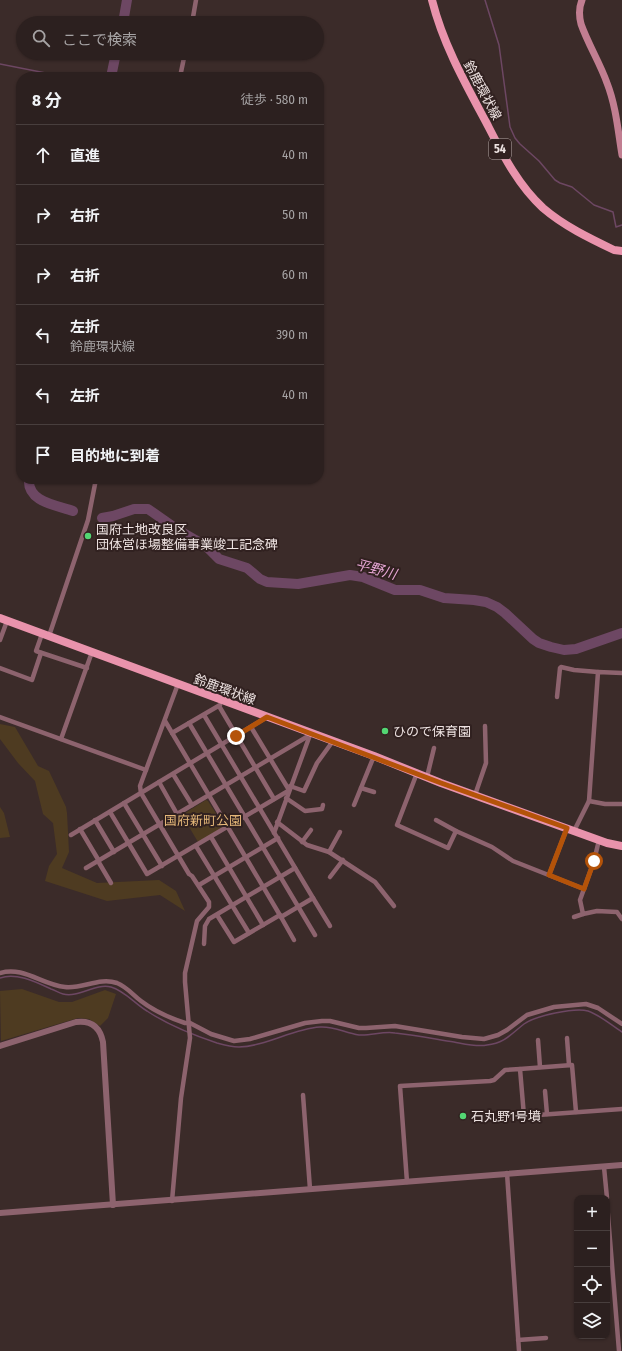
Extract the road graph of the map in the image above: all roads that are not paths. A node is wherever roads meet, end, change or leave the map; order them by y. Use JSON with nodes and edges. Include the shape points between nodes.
{"nodes":[{"id":1,"x":196,"y":0,"type":"edge"},
{"id":2,"x":432,"y":0,"type":"edge"},
{"id":3,"x":582,"y":0,"type":"edge"},
{"id":4,"x":193,"y":16,"type":"edge"},
{"id":5,"x":184,"y":60,"type":"edge"},
{"id":6,"x":181,"y":72,"type":"edge"},
{"id":7,"x":622,"y":155,"type":"edge"},
{"id":8,"x":622,"y":251,"type":"edge"},
{"id":9,"x":95,"y":484,"type":"edge"},
{"id":10,"x":4,"y":619,"type":"edge"},
{"id":11,"x":46,"y":635,"type":"junction"},
{"id":12,"x":0,"y":640,"type":"edge"},
{"id":13,"x":92,"y":652,"type":"junction"},
{"id":14,"x":41,"y":653,"type":"junction"},
{"id":15,"x":0,"y":668,"type":"edge"},
{"id":16,"x":87,"y":668,"type":"junction"},
{"id":17,"x":598,"y":672,"type":"junction"},
{"id":18,"x":622,"y":673,"type":"edge"},
{"id":19,"x":178,"y":684,"type":"junction"},
{"id":20,"x":557,"y":697,"type":"dead end"},
{"id":21,"x":222,"y":704,"type":"junction"},
{"id":22,"x":204,"y":715,"type":"junction"},
{"id":23,"x":0,"y":717,"type":"edge"},
{"id":24,"x":267,"y":717,"type":"junction"},
{"id":25,"x":165,"y":721,"type":"junction"},
{"id":26,"x":189,"y":723,"type":"junction"},
{"id":27,"x":485,"y":726,"type":"dead end"},
{"id":28,"x":251,"y":727,"type":"junction"},
{"id":29,"x":172,"y":734,"type":"junction"},
{"id":30,"x":311,"y":734,"type":"junction"},
{"id":31,"x":236,"y":736,"type":"junction"},
{"id":32,"x":61,"y":739,"type":"junction"},
{"id":33,"x":333,"y":742,"type":"junction"},
{"id":34,"x":222,"y":745,"type":"junction"},
{"id":35,"x":434,"y":748,"type":"dead end"},
{"id":36,"x":207,"y":754,"type":"junction"},
{"id":37,"x":374,"y":756,"type":"junction"},
{"id":38,"x":270,"y":759,"type":"junction"},
{"id":39,"x":189,"y":764,"type":"junction"},
{"id":40,"x":255,"y":768,"type":"junction"},
{"id":41,"x":146,"y":770,"type":"junction"},
{"id":42,"x":417,"y":773,"type":"junction"},
{"id":43,"x":173,"y":774,"type":"junction"},
{"id":44,"x":240,"y":776,"type":"junction"},
{"id":45,"x":427,"y":777,"type":"junction"},
{"id":46,"x":158,"y":782,"type":"junction"},
{"id":47,"x":226,"y":785,"type":"junction"},
{"id":48,"x":361,"y":788,"type":"junction"},
{"id":49,"x":289,"y":789,"type":"junction"},
{"id":50,"x":374,"y":792,"type":"dead end"},
{"id":51,"x":141,"y":793,"type":"junction"},
{"id":52,"x":475,"y":795,"type":"junction"},
{"id":53,"x":208,"y":796,"type":"junction"},
{"id":54,"x":286,"y":798,"type":"junction"},
{"id":55,"x":274,"y":800,"type":"junction"},
{"id":56,"x":589,"y":801,"type":"junction"},
{"id":57,"x":124,"y":803,"type":"junction"},
{"id":58,"x":622,"y":804,"type":"edge"},
{"id":59,"x":192,"y":805,"type":"junction"},
{"id":60,"x":323,"y":805,"type":"dead end"},
{"id":61,"x":354,"y":805,"type":"dead end"},
{"id":62,"x":260,"y":808,"type":"junction"},
{"id":63,"x":110,"y":812,"type":"junction"},
{"id":64,"x":177,"y":814,"type":"junction"},
{"id":65,"x":245,"y":817,"type":"junction"},
{"id":66,"x":95,"y":820,"type":"junction"},
{"id":67,"x":436,"y":820,"type":"dead end"},
{"id":68,"x":277,"y":822,"type":"junction"},
{"id":69,"x":160,"y":824,"type":"junction"},
{"id":70,"x":227,"y":827,"type":"junction"},
{"id":71,"x":80,"y":829,"type":"junction"},
{"id":72,"x":311,"y":830,"type":"dead end"},
{"id":73,"x":456,"y":830,"type":"junction"},
{"id":74,"x":570,"y":830,"type":"junction"},
{"id":75,"x":340,"y":832,"type":"dead end"},
{"id":76,"x":274,"y":833,"type":"junction"},
{"id":77,"x":143,"y":834,"type":"junction"},
{"id":78,"x":70,"y":835,"type":"dead end"},
{"id":79,"x":211,"y":837,"type":"junction"},
{"id":80,"x":278,"y":838,"type":"junction"},
{"id":81,"x":599,"y":840,"type":"junction"},
{"id":82,"x":302,"y":842,"type":"junction"},
{"id":83,"x":129,"y":843,"type":"junction"},
{"id":84,"x":196,"y":846,"type":"junction"},
{"id":85,"x":622,"y":846,"type":"edge"},
{"id":86,"x":262,"y":847,"type":"junction"},
{"id":87,"x":114,"y":852,"type":"junction"},
{"id":88,"x":329,"y":852,"type":"junction"},
{"id":89,"x":179,"y":856,"type":"junction"},
{"id":90,"x":245,"y":857,"type":"junction"},
{"id":91,"x":343,"y":860,"type":"junction"},
{"id":92,"x":98,"y":861,"type":"junction"},
{"id":93,"x":162,"y":866,"type":"junction"},
{"id":94,"x":229,"y":867,"type":"junction"},
{"id":95,"x":86,"y":868,"type":"dead end"},
{"id":96,"x":295,"y":868,"type":"junction"},
{"id":97,"x":549,"y":875,"type":"junction"},
{"id":98,"x":214,"y":876,"type":"junction"},
{"id":99,"x":280,"y":877,"type":"junction"},
{"id":100,"x":330,"y":877,"type":"dead end"},
{"id":101,"x":111,"y":883,"type":"dead end"},
{"id":102,"x":198,"y":885,"type":"junction"},
{"id":103,"x":263,"y":888,"type":"junction"},
{"id":104,"x":584,"y":889,"type":"junction"},
{"id":105,"x":247,"y":897,"type":"junction"},
{"id":106,"x":313,"y":898,"type":"junction"},
{"id":107,"x":232,"y":906,"type":"junction"},
{"id":108,"x":394,"y":906,"type":"dead end"},
{"id":109,"x":298,"y":907,"type":"junction"},
{"id":110,"x":217,"y":914,"type":"junction"},
{"id":111,"x":583,"y":914,"type":"junction"},
{"id":112,"x":280,"y":916,"type":"junction"},
{"id":113,"x":574,"y":917,"type":"dead end"},
{"id":114,"x":622,"y":920,"type":"edge"},
{"id":115,"x":263,"y":925,"type":"junction"},
{"id":116,"x":330,"y":926,"type":"dead end"},
{"id":117,"x":249,"y":933,"type":"junction"},
{"id":118,"x":315,"y":935,"type":"dead end"},
{"id":119,"x":294,"y":940,"type":"dead end"},
{"id":120,"x":204,"y":944,"type":"dead end"},
{"id":121,"x":0,"y":973,"type":"edge"},
{"id":122,"x":622,"y":1024,"type":"edge"},
{"id":123,"x":190,"y":1025,"type":"junction"},
{"id":124,"x":567,"y":1038,"type":"dead end"},
{"id":125,"x":538,"y":1040,"type":"dead end"},
{"id":126,"x":0,"y":1046,"type":"edge"},
{"id":127,"x":569,"y":1065,"type":"junction"},
{"id":128,"x":540,"y":1067,"type":"junction"},
{"id":129,"x":520,"y":1069,"type":"junction"},
{"id":130,"x":545,"y":1091,"type":"dead end"},
{"id":131,"x":303,"y":1095,"type":"dead end"},
{"id":132,"x":622,"y":1108,"type":"edge"},
{"id":133,"x":576,"y":1112,"type":"junction"},
{"id":134,"x":547,"y":1114,"type":"junction"},
{"id":135,"x":524,"y":1116,"type":"junction"},
{"id":136,"x":497,"y":1118,"type":"dead end"},
{"id":137,"x":622,"y":1165,"type":"edge"},
{"id":138,"x":604,"y":1166,"type":"junction"},
{"id":139,"x":506,"y":1173,"type":"junction"},
{"id":140,"x":407,"y":1182,"type":"junction"},
{"id":141,"x":310,"y":1189,"type":"junction"},
{"id":142,"x":607,"y":1195,"type":"edge"},
{"id":143,"x":172,"y":1201,"type":"junction"},
{"id":144,"x":113,"y":1205,"type":"junction"},
{"id":145,"x":0,"y":1213,"type":"edge"},
{"id":146,"x":609,"y":1231,"type":"edge"},
{"id":147,"x":622,"y":1308,"type":"edge"},
{"id":148,"x":616,"y":1309,"type":"junction"},
{"id":149,"x":546,"y":1338,"type":"dead end"},
{"id":150,"x":518,"y":1340,"type":"junction"},
{"id":151,"x":519,"y":1351,"type":"edge"},
{"id":152,"x":619,"y":1351,"type":"edge"}],
"edges":[{"from":1,"to":4,"type":"street"},
{"from":2,"to":8,"type":"main road","name":"鈴鹿環状線","number":"54","via":[[442,35],[455,62],[522,185],[543,207],[568,227],[614,250]]},
{"from":3,"to":7,"type":"main road","via":[[579,10],[581,24],[608,85]]},
{"from":5,"to":6,"type":"street"},
{"from":9,"to":11,"type":"street","via":[[88,520]]},
{"from":10,"to":11,"type":"main road","name":"鈴鹿環状線"},
{"from":10,"to":12,"type":"street"},
{"from":11,"to":13,"type":"main road","name":"鈴鹿環状線"},
{"from":11,"to":14,"type":"street","via":[[36,651]]},
{"from":13,"to":16,"type":"street"},
{"from":13,"to":19,"type":"main road","name":"鈴鹿環状線"},
{"from":14,"to":15,"type":"street","via":[[32,680]]},
{"from":14,"to":16,"type":"street"},
{"from":16,"to":32,"type":"street"},
{"from":17,"to":18,"type":"street"},
{"from":17,"to":20,"type":"street","via":[[561,667]]},
{"from":17,"to":56,"type":"street"},
{"from":19,"to":21,"type":"main road","name":"鈴鹿環状線"},
{"from":19,"to":25,"type":"street"},
{"from":21,"to":22,"type":"street"},
{"from":21,"to":24,"type":"main road","name":"鈴鹿環状線"},
{"from":21,"to":31,"type":"street"},
{"from":22,"to":26,"type":"street"},
{"from":22,"to":34,"type":"street"},
{"from":23,"to":32,"type":"street"},
{"from":24,"to":28,"type":"street"},
{"from":24,"to":30,"type":"main road","name":"鈴鹿環状線"},
{"from":25,"to":29,"type":"street"},
{"from":25,"to":41,"type":"street"},
{"from":26,"to":29,"type":"street"},
{"from":26,"to":36,"type":"street"},
{"from":27,"to":52,"type":"street","via":[[486,763]]},
{"from":28,"to":31,"type":"street"},
{"from":28,"to":38,"type":"street"},
{"from":29,"to":39,"type":"street"},
{"from":30,"to":33,"type":"main road","name":"鈴鹿環状線"},
{"from":30,"to":38,"type":"street"},
{"from":30,"to":49,"type":"street"},
{"from":31,"to":34,"type":"street"},
{"from":31,"to":40,"type":"street"},
{"from":32,"to":41,"type":"street"},
{"from":33,"to":37,"type":"main road","name":"鈴鹿環状線"},
{"from":33,"to":49,"type":"street","via":[[317,763],[304,791]]},
{"from":34,"to":36,"type":"street"},
{"from":34,"to":44,"type":"street"},
{"from":35,"to":45,"type":"street"},
{"from":36,"to":39,"type":"street"},
{"from":36,"to":47,"type":"street"},
{"from":37,"to":42,"type":"main road","name":"鈴鹿環状線"},
{"from":37,"to":48,"type":"street"},
{"from":38,"to":40,"type":"street"},
{"from":38,"to":49,"type":"street"},
{"from":39,"to":43,"type":"street"},
{"from":39,"to":53,"type":"street"},
{"from":40,"to":44,"type":"street"},
{"from":40,"to":55,"type":"street"},
{"from":41,"to":51,"type":"street","via":[[140,786]]},
{"from":42,"to":45,"type":"main road","name":"鈴鹿環状線"},
{"from":42,"to":73,"type":"street","via":[[397,825],[448,848]]},
{"from":43,"to":46,"type":"street"},
{"from":43,"to":59,"type":"street"},
{"from":44,"to":47,"type":"street"},
{"from":44,"to":62,"type":"street"},
{"from":45,"to":52,"type":"main road","name":"鈴鹿環状線"},
{"from":46,"to":51,"type":"street"},
{"from":46,"to":64,"type":"street"},
{"from":47,"to":53,"type":"street"},
{"from":47,"to":65,"type":"street"},
{"from":48,"to":50,"type":"street"},
{"from":48,"to":61,"type":"street"},
{"from":49,"to":54,"type":"street"},
{"from":49,"to":55,"type":"street"},
{"from":51,"to":57,"type":"street"},
{"from":51,"to":69,"type":"street"},
{"from":52,"to":74,"type":"main road","name":"鈴鹿環状線"},
{"from":53,"to":59,"type":"street"},
{"from":53,"to":70,"type":"street"},
{"from":54,"to":60,"type":"street","via":[[306,811],[322,809]]},
{"from":54,"to":68,"type":"street"},
{"from":55,"to":62,"type":"street"},
{"from":56,"to":58,"type":"street"},
{"from":56,"to":74,"type":"street"},
{"from":57,"to":63,"type":"street"},
{"from":57,"to":77,"type":"street"},
{"from":59,"to":64,"type":"street"},
{"from":62,"to":65,"type":"street"},
{"from":62,"to":76,"type":"street"},
{"from":63,"to":66,"type":"street"},
{"from":63,"to":83,"type":"street"},
{"from":64,"to":69,"type":"street"},
{"from":65,"to":70,"type":"street"},
{"from":65,"to":86,"type":"street"},
{"from":66,"to":71,"type":"street"},
{"from":66,"to":87,"type":"street"},
{"from":67,"to":73,"type":"street"},
{"from":68,"to":76,"type":"street"},
{"from":68,"to":82,"type":"street"},
{"from":69,"to":77,"type":"street"},
{"from":69,"to":89,"type":"street"},
{"from":70,"to":79,"type":"street"},
{"from":70,"to":90,"type":"street"},
{"from":71,"to":78,"type":"street"},
{"from":71,"to":92,"type":"street"},
{"from":72,"to":82,"type":"street"},
{"from":73,"to":97,"type":"street","via":[[492,847],[513,861]]},
{"from":74,"to":81,"type":"main road","name":"鈴鹿環状線"},
{"from":74,"to":97,"type":"street"},
{"from":75,"to":88,"type":"street"},
{"from":76,"to":80,"type":"street"},
{"from":77,"to":83,"type":"street"},
{"from":77,"to":93,"type":"street"},
{"from":79,"to":84,"type":"street"},
{"from":79,"to":94,"type":"street"},
{"from":80,"to":86,"type":"street"},
{"from":80,"to":96,"type":"street"},
{"from":81,"to":85,"type":"main road","name":"鈴鹿環状線"},
{"from":81,"to":104,"type":"street"},
{"from":82,"to":88,"type":"street","via":[[312,848]]},
{"from":83,"to":87,"type":"street"},
{"from":83,"to":93,"type":"street","via":[[147,874]]},
{"from":84,"to":89,"type":"street"},
{"from":84,"to":98,"type":"street"},
{"from":86,"to":90,"type":"street"},
{"from":86,"to":99,"type":"street"},
{"from":87,"to":92,"type":"street"},
{"from":88,"to":91,"type":"street"},
{"from":89,"to":93,"type":"street"},
{"from":89,"to":102,"type":"street"},
{"from":90,"to":94,"type":"street"},
{"from":90,"to":103,"type":"street"},
{"from":91,"to":100,"type":"street"},
{"from":91,"to":108,"type":"street","via":[[375,882]]},
{"from":92,"to":95,"type":"street"},
{"from":92,"to":101,"type":"street"},
{"from":94,"to":98,"type":"street"},
{"from":94,"to":105,"type":"street"},
{"from":96,"to":99,"type":"street"},
{"from":96,"to":106,"type":"street"},
{"from":97,"to":104,"type":"street"},
{"from":98,"to":102,"type":"street"},
{"from":98,"to":107,"type":"street"},
{"from":99,"to":103,"type":"street"},
{"from":99,"to":109,"type":"street"},
{"from":102,"to":123,"type":"street","via":[[208,898],[209,907],[197,921],[185,973]]},
{"from":103,"to":105,"type":"street"},
{"from":103,"to":112,"type":"street"},
{"from":104,"to":111,"type":"street","via":[[580,900]]},
{"from":105,"to":107,"type":"street"},
{"from":105,"to":115,"type":"street"},
{"from":106,"to":109,"type":"street"},
{"from":106,"to":116,"type":"street"},
{"from":107,"to":110,"type":"street"},
{"from":107,"to":117,"type":"street"},
{"from":109,"to":112,"type":"street"},
{"from":109,"to":118,"type":"street"},
{"from":110,"to":117,"type":"street","via":[[234,942]]},
{"from":110,"to":120,"type":"street","via":[[206,923]]},
{"from":111,"to":113,"type":"street"},
{"from":111,"to":114,"type":"street","via":[[619,910]]},
{"from":112,"to":115,"type":"street"},
{"from":112,"to":119,"type":"street"},
{"from":115,"to":117,"type":"street"},
{"from":121,"to":123,"type":"street","via":[[22,972],[63,987],[102,981],[116,983],[160,1013]]},
{"from":122,"to":123,"type":"street","via":[[598,1008],[586,1004],[554,1007],[527,1015],[503,1032],[484,1039],[394,1026],[359,1028],[322,1020],[250,1039],[234,1040]]},
{"from":123,"to":143,"type":"street"},
{"from":124,"to":127,"type":"street"},
{"from":125,"to":128,"type":"street"},
{"from":126,"to":144,"type":"street","via":[[76,1022],[88,1022],[100,1031],[103,1042]]},
{"from":127,"to":128,"type":"street"},
{"from":127,"to":133,"type":"street","via":[[572,1064]]},
{"from":128,"to":129,"type":"street"},
{"from":129,"to":135,"type":"street"},
{"from":129,"to":140,"type":"street","via":[[505,1070],[490,1081],[400,1086]]},
{"from":130,"to":134,"type":"street"},
{"from":131,"to":141,"type":"street"},
{"from":132,"to":133,"type":"street"},
{"from":133,"to":134,"type":"street"},
{"from":134,"to":135,"type":"street"},
{"from":135,"to":136,"type":"street"},
{"from":137,"to":138,"type":"street"},
{"from":138,"to":139,"type":"street"},
{"from":138,"to":142,"type":"street"},
{"from":139,"to":140,"type":"street"},
{"from":139,"to":150,"type":"street"},
{"from":140,"to":141,"type":"street"},
{"from":141,"to":143,"type":"street"},
{"from":143,"to":144,"type":"street"},
{"from":144,"to":145,"type":"street"},
{"from":146,"to":148,"type":"street"},
{"from":147,"to":148,"type":"street"},
{"from":148,"to":152,"type":"street"},
{"from":149,"to":150,"type":"street"},
{"from":150,"to":151,"type":"street"}]}
